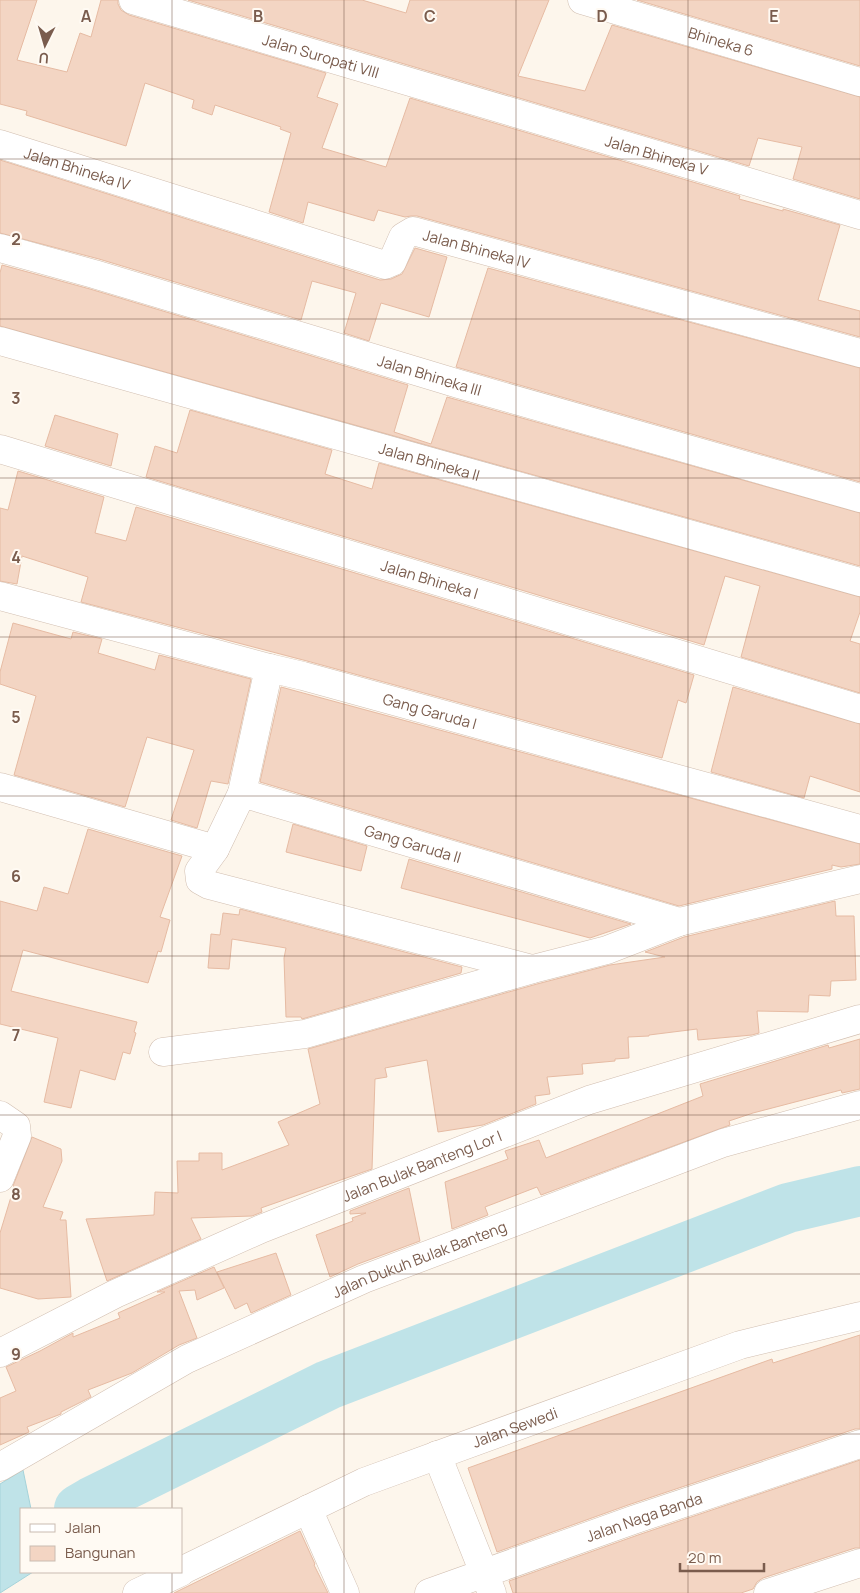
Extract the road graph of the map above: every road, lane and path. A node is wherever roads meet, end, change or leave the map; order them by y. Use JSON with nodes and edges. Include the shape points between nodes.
{"nodes":[{"id":1,"x":133,"y":0,"type":"edge"},
{"id":2,"x":582,"y":0,"type":"edge"},
{"id":3,"x":860,"y":82,"type":"edge"},
{"id":4,"x":452,"y":96,"type":"joint"},
{"id":5,"x":0,"y":144,"type":"edge"},
{"id":6,"x":860,"y":215,"type":"edge"},
{"id":7,"x":0,"y":248,"type":"edge"},
{"id":8,"x":0,"y":341,"type":"edge"},
{"id":9,"x":860,"y":352,"type":"edge"},
{"id":10,"x":0,"y":449,"type":"edge"},
{"id":11,"x":860,"y":498,"type":"edge"},
{"id":12,"x":860,"y":582,"type":"edge"},
{"id":13,"x":0,"y":596,"type":"edge"},
{"id":14,"x":269,"y":668,"type":"junction"},
{"id":15,"x":860,"y":709,"type":"edge"},
{"id":16,"x":0,"y":787,"type":"edge"},
{"id":17,"x":242,"y":793,"type":"junction"},
{"id":18,"x":860,"y":829,"type":"edge"},
{"id":19,"x":215,"y":849,"type":"junction"},
{"id":20,"x":860,"y":879,"type":"edge"},
{"id":21,"x":679,"y":922,"type":"junction"},
{"id":22,"x":533,"y":970,"type":"junction"},
{"id":23,"x":860,"y":1020,"type":"edge"},
{"id":24,"x":163,"y":1052,"type":"dead end"},
{"id":25,"x":860,"y":1105,"type":"edge"},
{"id":26,"x":0,"y":1115,"type":"edge"},
{"id":27,"x":0,"y":1178,"type":"edge"},
{"id":28,"x":860,"y":1316,"type":"edge"},
{"id":29,"x":0,"y":1354,"type":"edge"},
{"id":30,"x":860,"y":1444,"type":"edge"},
{"id":31,"x":437,"y":1455,"type":"junction"},
{"id":32,"x":0,"y":1467,"type":"edge"},
{"id":33,"x":308,"y":1509,"type":"junction"},
{"id":34,"x":860,"y":1563,"type":"edge"},
{"id":35,"x":182,"y":1572,"type":"edge"},
{"id":36,"x":179,"y":1573,"type":"edge"},
{"id":37,"x":488,"y":1583,"type":"edge"},
{"id":38,"x":137,"y":1593,"type":"edge"},
{"id":39,"x":345,"y":1593,"type":"edge"},
{"id":40,"x":428,"y":1593,"type":"edge"},
{"id":41,"x":768,"y":1593,"type":"edge"}],
"edges":[{"from":1,"to":4,"type":"street","name":"Jalan Suropati VIII"},
{"from":2,"to":3,"type":"street","name":"Bhineka 6"},
{"from":4,"to":6,"type":"street","name":"Jalan Bhineka V"},
{"from":5,"to":9,"type":"street","name":"Jalan Bhineka IV","via":[[385,265],[392,262],[403,236],[413,231]]},
{"from":7,"to":11,"type":"street","name":"Jalan Bhineka III"},
{"from":8,"to":12,"type":"street","name":"Jalan Bhineka II"},
{"from":10,"to":15,"type":"street","name":"Jalan Bhineka I"},
{"from":13,"to":14,"type":"street","name":"Gang Garuda I"},
{"from":14,"to":17,"type":"street"},
{"from":14,"to":18,"type":"street","name":"Gang Garuda I"},
{"from":16,"to":19,"type":"street"},
{"from":17,"to":19,"type":"street"},
{"from":17,"to":21,"type":"street","name":"Gang Garuda II"},
{"from":19,"to":22,"type":"street","via":[[199,871],[200,880],[209,885]]},
{"from":20,"to":21,"type":"street","name":"Gang Garuda II"},
{"from":21,"to":22,"type":"street","via":[[606,950]]},
{"from":22,"to":24,"type":"street","via":[[305,1034]]},
{"from":23,"to":29,"type":"street","name":"Jalan Bulak Banteng Lor I","via":[[589,1100],[261,1229],[115,1294]]},
{"from":25,"to":32,"type":"street","name":"Jalan Dukuh Bulak Banteng","via":[[723,1143],[364,1279],[187,1359]]},
{"from":26,"to":27,"type":"street","via":[[16,1126],[18,1136]]},
{"from":28,"to":31,"type":"street","name":"Jalan Sewedi","via":[[740,1345]]},
{"from":30,"to":37,"type":"street","name":"Jalan Naga Banda","via":[[642,1517]]},
{"from":31,"to":33,"type":"street","name":"Jalan Sewedi","via":[[364,1482]]},
{"from":31,"to":37,"type":"street"},
{"from":33,"to":35,"type":"street","name":"Jalan Sewedi"},
{"from":33,"to":39,"type":"street"},
{"from":34,"to":41,"type":"street"},
{"from":36,"to":38,"type":"street","name":"Jalan Sewedi"},
{"from":37,"to":40,"type":"street","name":"Jalan Naga Banda"}]}
